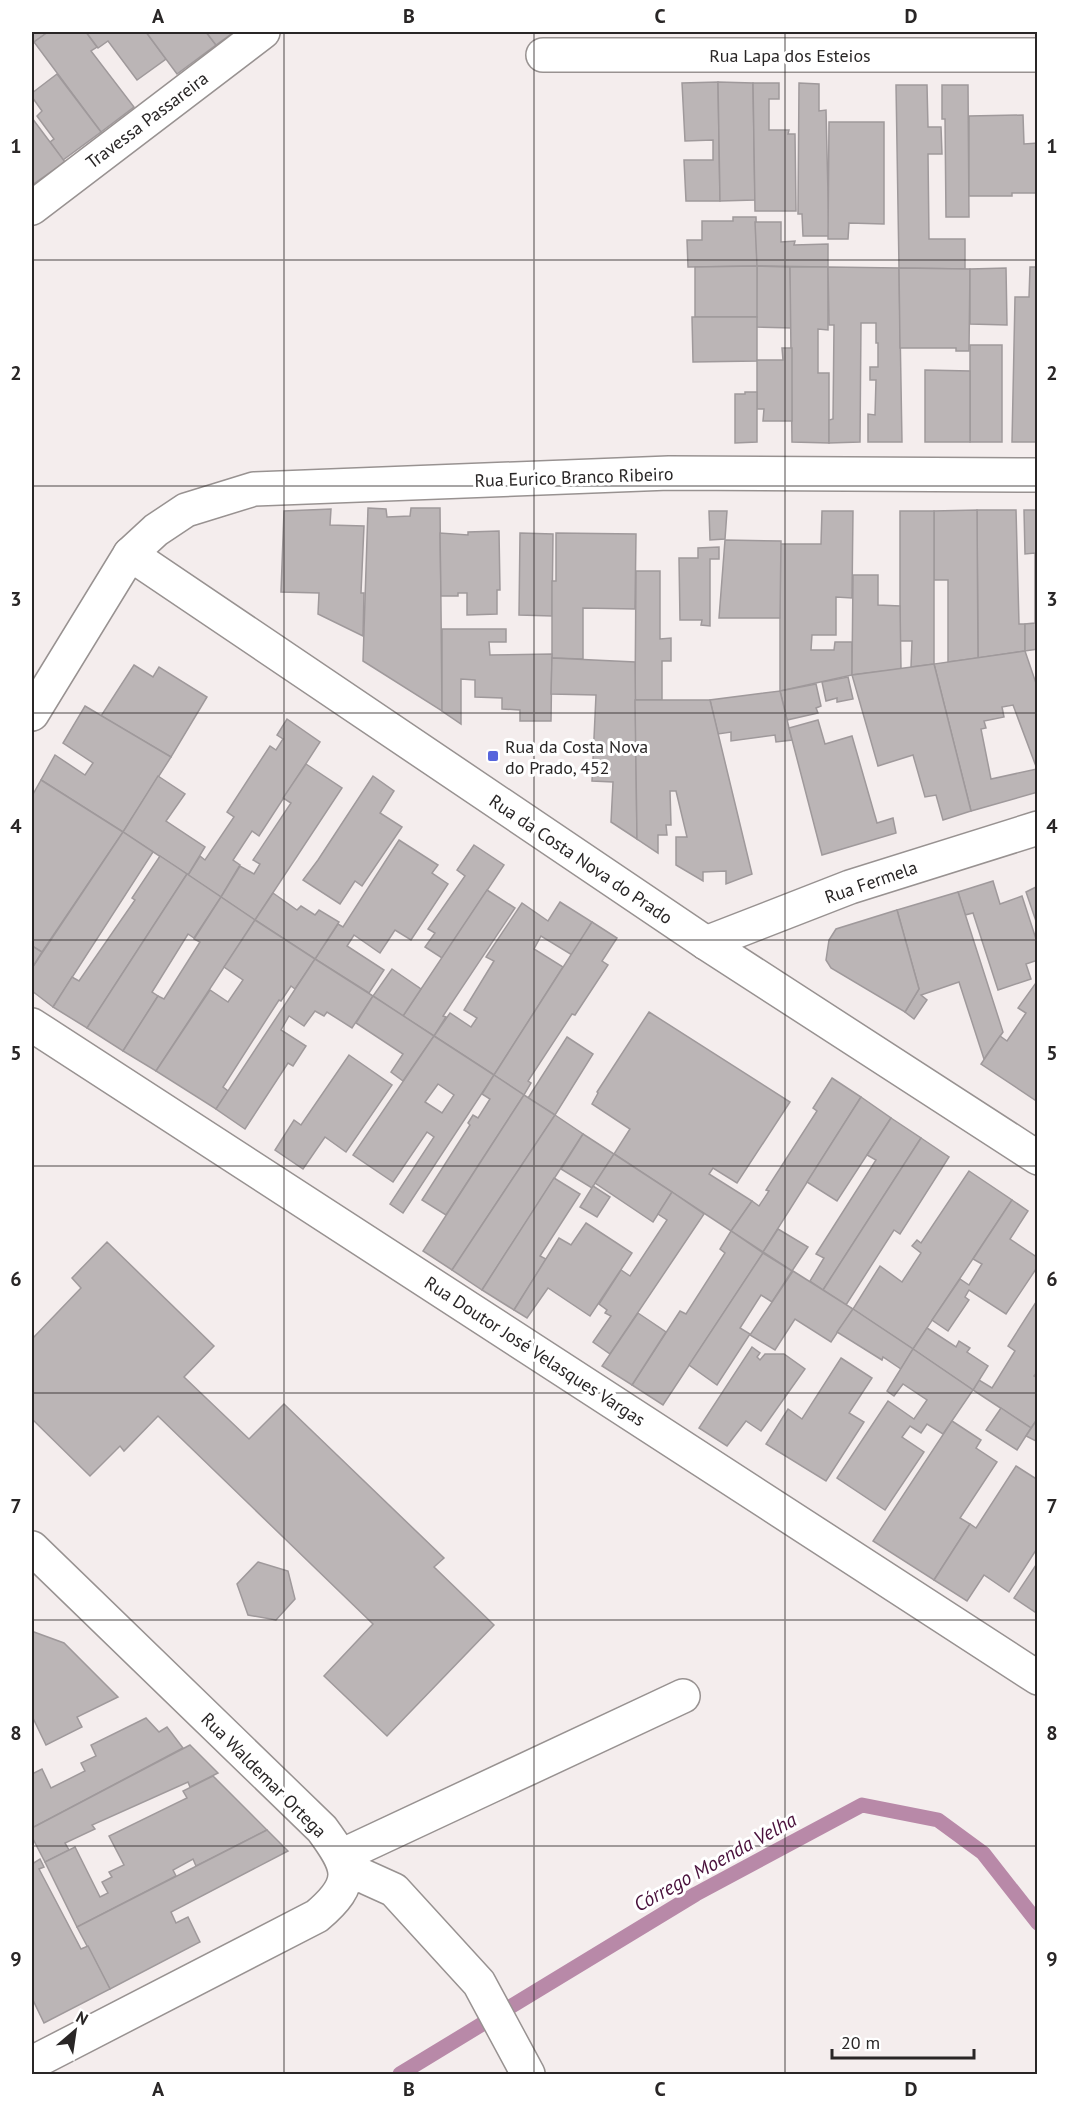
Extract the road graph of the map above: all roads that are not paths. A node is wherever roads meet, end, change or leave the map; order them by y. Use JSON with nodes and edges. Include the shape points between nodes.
{"nodes":[{"id":1,"x":262,"y":32,"type":"edge"},
{"id":2,"x":543,"y":55,"type":"dead end"},
{"id":3,"x":1038,"y":55,"type":"edge"},
{"id":4,"x":32,"y":208,"type":"edge"},
{"id":5,"x":1038,"y":475,"type":"edge"},
{"id":6,"x":129,"y":554,"type":"junction"},
{"id":7,"x":32,"y":714,"type":"edge"},
{"id":8,"x":1038,"y":828,"type":"edge"},
{"id":9,"x":706,"y":943,"type":"junction"},
{"id":10,"x":32,"y":1025,"type":"edge"},
{"id":11,"x":1038,"y":1158,"type":"edge"},
{"id":12,"x":32,"y":1548,"type":"edge"},
{"id":13,"x":45,"y":1582,"type":"edge"},
{"id":14,"x":1038,"y":1678,"type":"edge"},
{"id":15,"x":683,"y":1696,"type":"dead end"},
{"id":16,"x":344,"y":1865,"type":"junction"},
{"id":17,"x":32,"y":2063,"type":"edge"},
{"id":18,"x":527,"y":2071,"type":"edge"}],
"edges":[{"from":1,"to":4,"type":"street","name":"Travessa Passareira"},
{"from":2,"to":3,"type":"street","name":"Rua Lapa dos Esteios"},
{"from":5,"to":6,"type":"street","name":"Rua Eurico Branco Ribeiro","via":[[669,473],[254,489],[186,510]]},
{"from":6,"to":7,"type":"street","name":"Rua Eurico Branco Ribeiro"},
{"from":6,"to":9,"type":"street","name":"Rua da Costa Nova do Prado"},
{"from":8,"to":9,"type":"street","name":"Rua Fermela","via":[[850,887]]},
{"from":9,"to":11,"type":"street","name":"Rua da Costa Nova do Prado"},
{"from":10,"to":14,"type":"street","name":"Rua Doutor José Velasques Vargas"},
{"from":12,"to":13,"type":"street","name":"Rua Waldemar Ortega"},
{"from":13,"to":16,"type":"street","name":"Rua Waldemar Ortega","via":[[322,1829]]},
{"from":15,"to":16,"type":"street"},
{"from":16,"to":17,"type":"street","via":[[342,1889],[317,1916]]},
{"from":16,"to":18,"type":"street","via":[[394,1890],[479,1983]]}]}
